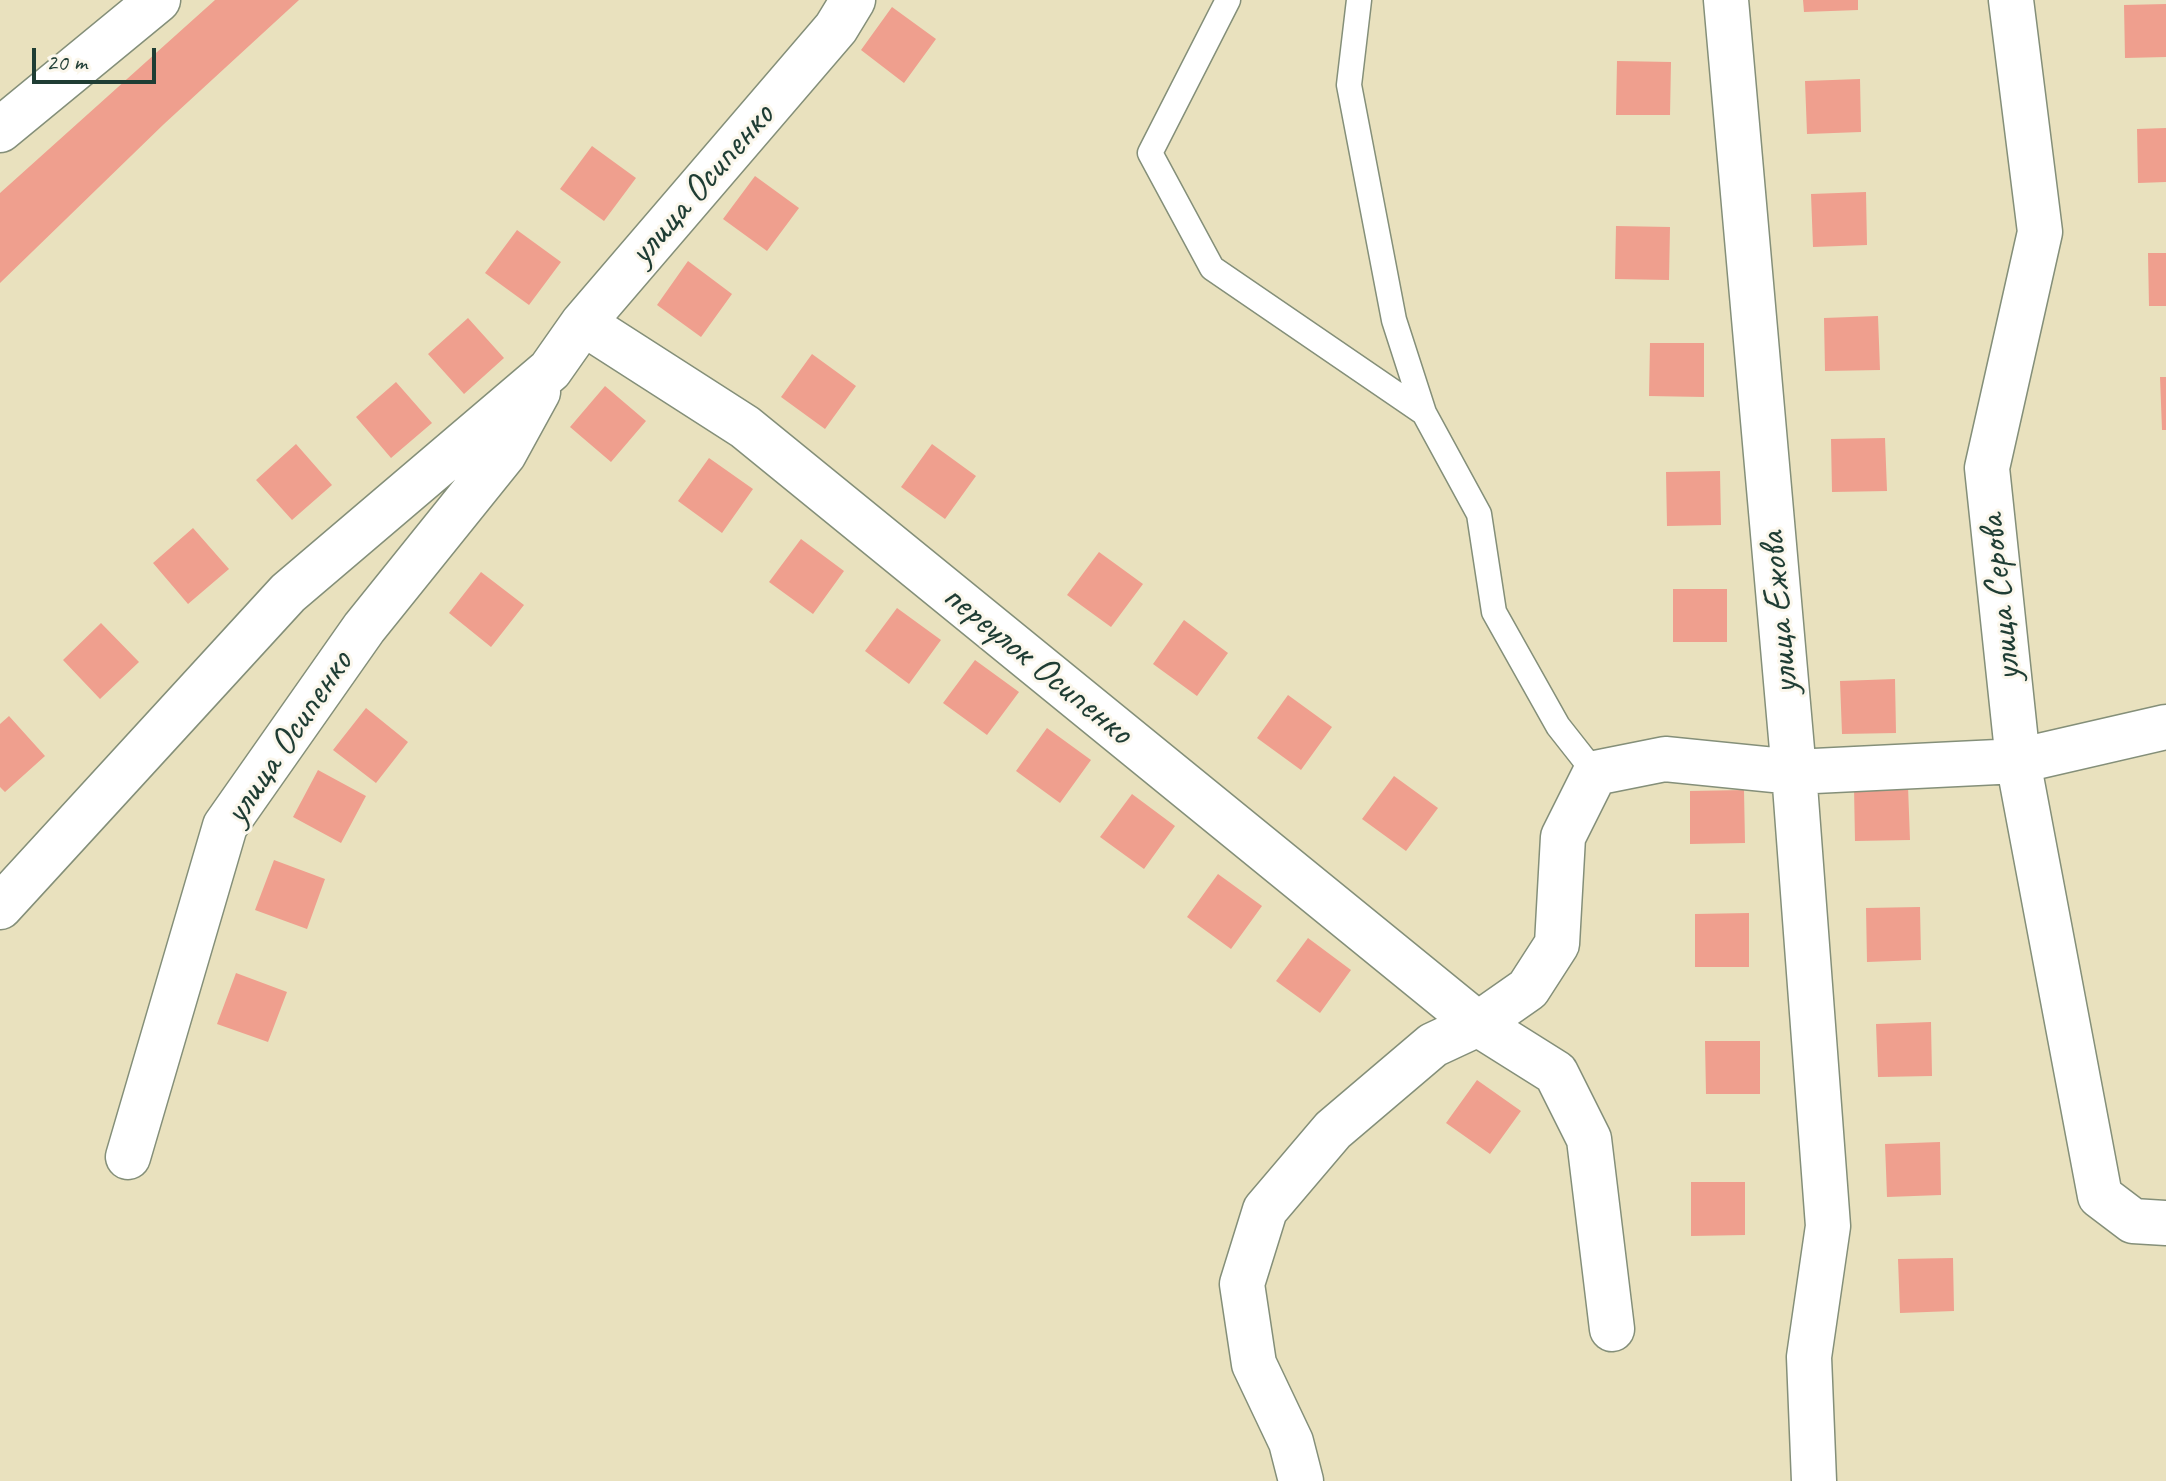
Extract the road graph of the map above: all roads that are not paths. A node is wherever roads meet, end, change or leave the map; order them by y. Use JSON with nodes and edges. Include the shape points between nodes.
{"nodes":[{"id":1,"x":158,"y":0,"type":"edge"},
{"id":2,"x":853,"y":0,"type":"edge"},
{"id":3,"x":1228,"y":0,"type":"edge"},
{"id":4,"x":1359,"y":0,"type":"edge"},
{"id":5,"x":1726,"y":0,"type":"edge"},
{"id":6,"x":2011,"y":0,"type":"edge"},
{"id":7,"x":0,"y":130,"type":"edge"},
{"id":8,"x":583,"y":323,"type":"junction"},
{"id":9,"x":550,"y":370,"type":"junction"},
{"id":10,"x":1424,"y":413,"type":"junction"},
{"id":11,"x":2166,"y":727,"type":"edge"},
{"id":12,"x":2018,"y":761,"type":"junction"},
{"id":13,"x":1794,"y":772,"type":"junction"},
{"id":14,"x":1595,"y":773,"type":"junction"},
{"id":15,"x":0,"y":907,"type":"edge"},
{"id":16,"x":1478,"y":1024,"type":"junction"},
{"id":17,"x":128,"y":1157,"type":"dead end"},
{"id":18,"x":2166,"y":1223,"type":"edge"},
{"id":19,"x":1612,"y":1329,"type":"dead end"},
{"id":20,"x":1301,"y":1481,"type":"edge"},
{"id":21,"x":1814,"y":1481,"type":"edge"}],
"edges":[{"from":1,"to":7,"type":"street"},
{"from":2,"to":8,"type":"street","name":"улица Осипенко","via":[[836,28]]},
{"from":3,"to":10,"type":"lane","via":[[1150,153],[1212,268]]},
{"from":4,"to":10,"type":"lane","via":[[1349,85],[1394,320]]},
{"from":5,"to":13,"type":"street","name":"улица Ежова"},
{"from":6,"to":12,"type":"street","name":"улица Серова","via":[[2040,232],[1987,468]]},
{"from":8,"to":9,"type":"street","name":"улица Осипенко"},
{"from":8,"to":16,"type":"street","name":"переулок Осипенко","via":[[745,427]]},
{"from":9,"to":15,"type":"street","name":"улица Осипенко","via":[[288,593]]},
{"from":9,"to":17,"type":"street","name":"улица Осипенко","via":[[504,454],[364,628],[225,826]]},
{"from":10,"to":14,"type":"lane","via":[[1479,514],[1494,612],[1558,726]]},
{"from":11,"to":12,"type":"street"},
{"from":12,"to":13,"type":"street"},
{"from":12,"to":18,"type":"street","name":"улица Серова","via":[[2100,1196],[2133,1221]]},
{"from":13,"to":14,"type":"street","via":[[1665,759]]},
{"from":13,"to":21,"type":"street","name":"улица Ежова","via":[[1828,1226],[1809,1357]]},
{"from":14,"to":16,"type":"street","via":[[1563,837],[1557,944],[1528,989]]},
{"from":16,"to":19,"type":"street","name":"переулок Осипенко","via":[[1556,1073],[1589,1139]]},
{"from":16,"to":20,"type":"street","via":[[1433,1045],[1333,1130],[1265,1210],[1242,1284],[1254,1364],[1291,1442]]}]}
